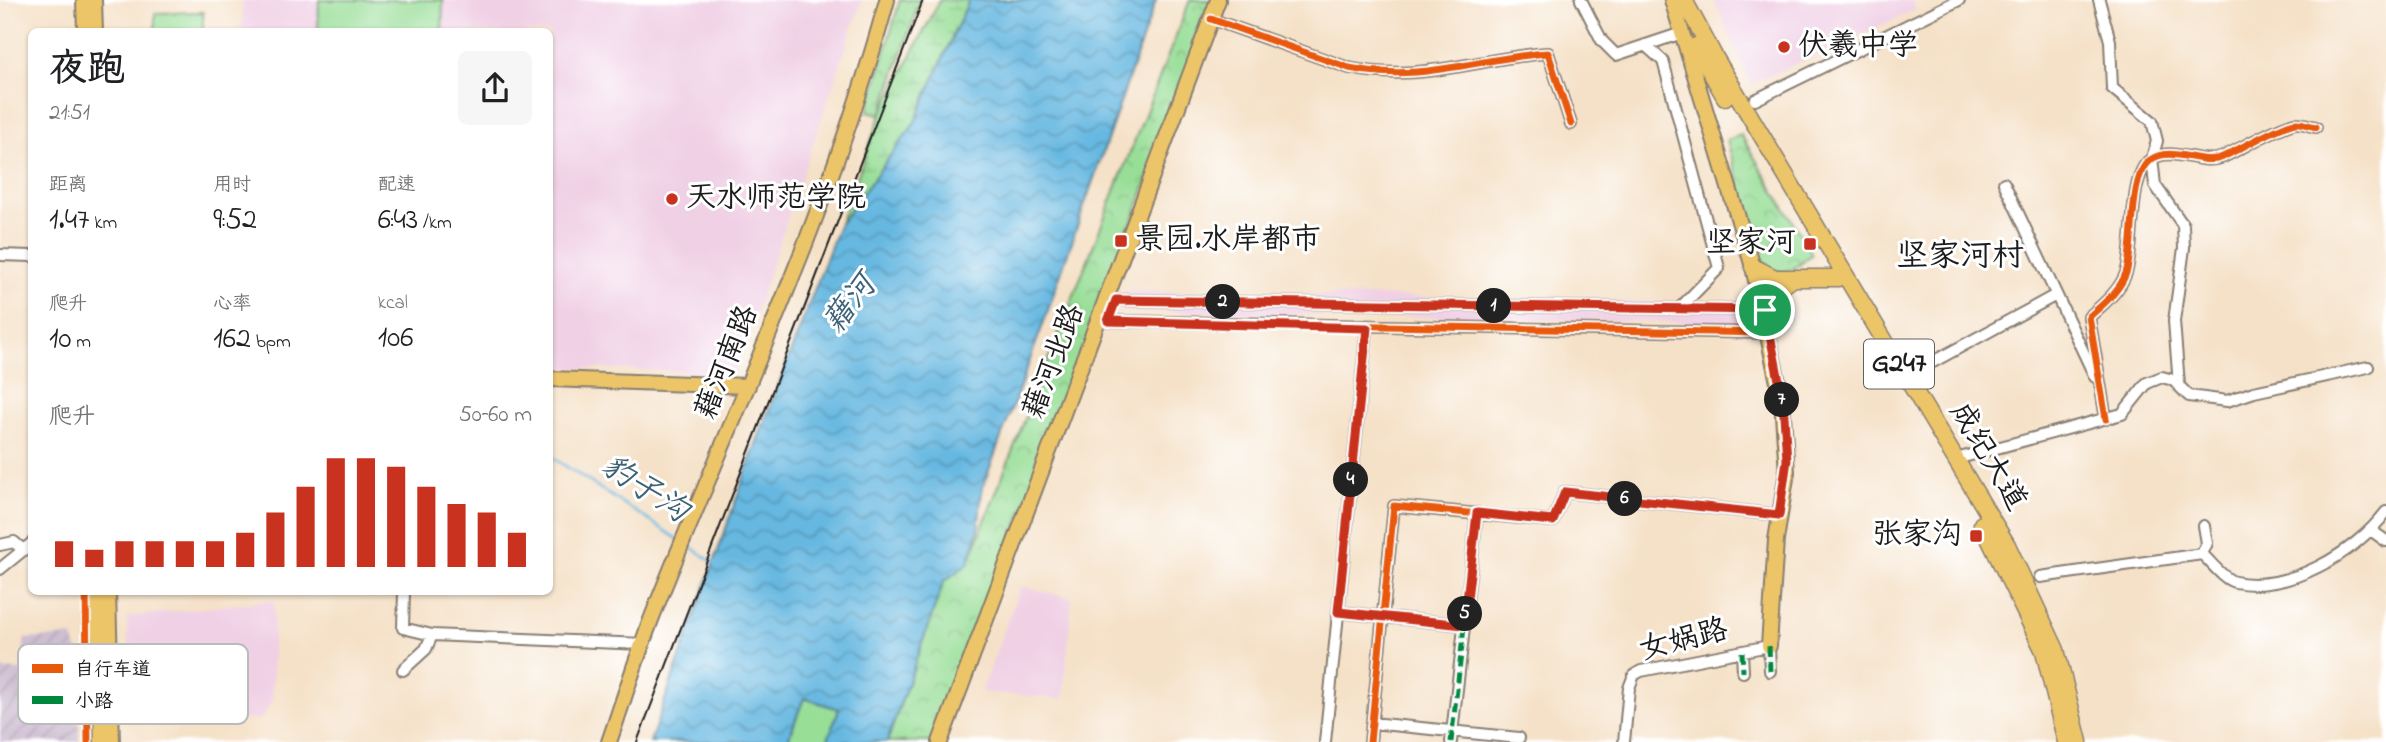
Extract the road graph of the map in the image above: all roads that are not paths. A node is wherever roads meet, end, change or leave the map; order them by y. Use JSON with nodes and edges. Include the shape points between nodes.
{"nodes":[{"id":1,"x":84,"y":0,"type":"edge"},
{"id":2,"x":94,"y":0,"type":"edge"},
{"id":3,"x":887,"y":0,"type":"edge"},
{"id":4,"x":1218,"y":0,"type":"edge"},
{"id":5,"x":1228,"y":0,"type":"edge"},
{"id":6,"x":1581,"y":0,"type":"edge"},
{"id":7,"x":1673,"y":0,"type":"edge"},
{"id":8,"x":1684,"y":0,"type":"edge"},
{"id":9,"x":1959,"y":0,"type":"edge"},
{"id":10,"x":2099,"y":0,"type":"edge"},
{"id":11,"x":1215,"y":21,"type":"junction"},
{"id":12,"x":85,"y":28,"type":"edge"},
{"id":13,"x":95,"y":28,"type":"edge"},
{"id":14,"x":1682,"y":33,"type":"junction"},
{"id":15,"x":1646,"y":45,"type":"junction"},
{"id":16,"x":1755,"y":100,"type":"dead end"},
{"id":17,"x":1572,"y":124,"type":"dead end"},
{"id":18,"x":2316,"y":127,"type":"dead end"},
{"id":19,"x":2152,"y":158,"type":"junction"},
{"id":20,"x":2004,"y":183,"type":"dead end"},
{"id":21,"x":0,"y":255,"type":"edge"},
{"id":22,"x":28,"y":256,"type":"edge"},
{"id":23,"x":1753,"y":267,"type":"junction"},
{"id":24,"x":1838,"y":278,"type":"junction"},
{"id":25,"x":1792,"y":279,"type":"junction"},
{"id":26,"x":2056,"y":295,"type":"junction"},
{"id":27,"x":1116,"y":300,"type":"junction"},
{"id":28,"x":1680,"y":308,"type":"junction"},
{"id":29,"x":1765,"y":310,"type":"junction"},
{"id":30,"x":1108,"y":321,"type":"junction"},
{"id":31,"x":1367,"y":328,"type":"junction"},
{"id":32,"x":1770,"y":333,"type":"junction"},
{"id":33,"x":2368,"y":367,"type":"dead end"},
{"id":34,"x":1918,"y":370,"type":"dead end"},
{"id":35,"x":553,"y":379,"type":"edge"},
{"id":36,"x":2179,"y":385,"type":"junction"},
{"id":37,"x":748,"y":386,"type":"junction"},
{"id":38,"x":2101,"y":389,"type":"junction"},
{"id":39,"x":2106,"y":419,"type":"junction"},
{"id":40,"x":1956,"y":459,"type":"junction"},
{"id":41,"x":2386,"y":512,"type":"edge"},
{"id":42,"x":1477,"y":513,"type":"junction"},
{"id":43,"x":1779,"y":515,"type":"junction"},
{"id":44,"x":2204,"y":526,"type":"dead end"},
{"id":45,"x":2372,"y":531,"type":"junction"},
{"id":46,"x":2386,"y":541,"type":"edge"},
{"id":47,"x":0,"y":545,"type":"edge"},
{"id":48,"x":27,"y":546,"type":"edge"},
{"id":49,"x":2202,"y":554,"type":"junction"},
{"id":50,"x":0,"y":569,"type":"edge"},
{"id":51,"x":2040,"y":577,"type":"dead end"},
{"id":52,"x":98,"y":595,"type":"edge"},
{"id":53,"x":108,"y":595,"type":"edge"},
{"id":54,"x":404,"y":595,"type":"edge"},
{"id":55,"x":1338,"y":612,"type":"junction"},
{"id":56,"x":1383,"y":617,"type":"junction"},
{"id":57,"x":1464,"y":625,"type":"junction"},
{"id":58,"x":432,"y":635,"type":"junction"},
{"id":59,"x":99,"y":644,"type":"edge"},
{"id":60,"x":109,"y":644,"type":"edge"},
{"id":61,"x":643,"y":644,"type":"junction"},
{"id":62,"x":1769,"y":646,"type":"junction"},
{"id":63,"x":1742,"y":652,"type":"junction"},
{"id":64,"x":403,"y":670,"type":"dead end"},
{"id":65,"x":1770,"y":671,"type":"dead end"},
{"id":66,"x":1743,"y":672,"type":"dead end"},
{"id":67,"x":1372,"y":723,"type":"junction"},
{"id":68,"x":102,"y":724,"type":"edge"},
{"id":69,"x":112,"y":724,"type":"edge"},
{"id":70,"x":1451,"y":736,"type":"edge"},
{"id":71,"x":1519,"y":738,"type":"dead end"},
{"id":72,"x":102,"y":742,"type":"edge"},
{"id":73,"x":112,"y":742,"type":"edge"},
{"id":74,"x":608,"y":742,"type":"edge"},
{"id":75,"x":940,"y":742,"type":"edge"},
{"id":76,"x":950,"y":742,"type":"edge"},
{"id":77,"x":1325,"y":742,"type":"edge"},
{"id":78,"x":1370,"y":742,"type":"edge"},
{"id":79,"x":1624,"y":742,"type":"edge"},
{"id":80,"x":2066,"y":742,"type":"edge"},
{"id":81,"x":2079,"y":742,"type":"edge"}],
"edges":[{"from":1,"to":12,"type":"main road"},
{"from":2,"to":13,"type":"main road"},
{"from":3,"to":37,"type":"main road","name":"藉河南路","via":[[828,181]]},
{"from":4,"to":11,"type":"main road","name":"藉河北路"},
{"from":5,"to":11,"type":"main road","name":"藉河北路"},
{"from":6,"to":15,"type":"street","via":[[1602,41],[1616,55]]},
{"from":7,"to":14,"type":"main road"},
{"from":7,"to":24,"type":"highway","name":"成纪大道","number":"G247","via":[[1707,66]]},
{"from":8,"to":40,"type":"highway","name":"成纪大道","number":"G247","via":[[1713,56]]},
{"from":9,"to":16,"type":"street"},
{"from":10,"to":19,"type":"street","via":[[2110,41],[2112,89],[2152,121],[2157,141]]},
{"from":11,"to":17,"type":"street","via":[[1372,73],[1425,74],[1548,53]]},
{"from":11,"to":27,"type":"main road","name":"藉河北路"},
{"from":11,"to":75,"type":"main road","name":"藉河北路"},
{"from":14,"to":15,"type":"street"},
{"from":14,"to":23,"type":"main road"},
{"from":15,"to":28,"type":"street","via":[[1663,61],[1719,268]]},
{"from":18,"to":19,"type":"street","via":[[2296,123],[2215,161],[2173,154]]},
{"from":19,"to":36,"type":"street","via":[[2155,185],[2183,225],[2174,321]]},
{"from":19,"to":38,"type":"street","via":[[2141,171],[2126,274],[2111,298],[2089,317]]},
{"from":20,"to":26,"type":"street"},
{"from":21,"to":22,"type":"street"},
{"from":23,"to":25,"type":"highway","via":[[1775,278]]},
{"from":23,"to":29,"type":"main road"},
{"from":24,"to":25,"type":"highway"},
{"from":24,"to":80,"type":"highway","name":"成纪大道","number":"G247","via":[[1992,540],[2044,651]]},
{"from":25,"to":29,"type":"highway","via":[[1772,294]]},
{"from":26,"to":34,"type":"street"},
{"from":26,"to":38,"type":"street"},
{"from":27,"to":28,"type":"street"},
{"from":27,"to":30,"type":"main road","name":"藉河北路"},
{"from":28,"to":29,"type":"street"},
{"from":29,"to":32,"type":"main road"},
{"from":30,"to":31,"type":"street"},
{"from":30,"to":76,"type":"main road","name":"藉河北路"},
{"from":31,"to":32,"type":"street"},
{"from":31,"to":55,"type":"street"},
{"from":32,"to":43,"type":"main road","via":[[1783,401],[1787,460]]},
{"from":33,"to":36,"type":"street","via":[[2227,401],[2189,396]]},
{"from":35,"to":37,"type":"main road"},
{"from":36,"to":39,"type":"street","via":[[2162,377],[2147,383],[2122,414]]},
{"from":37,"to":61,"type":"main road","name":"藉河南路"},
{"from":38,"to":39,"type":"street"},
{"from":39,"to":40,"type":"street"},
{"from":40,"to":81,"type":"highway","name":"成纪大道","number":"G247","via":[[2007,545],[2056,650]]},
{"from":41,"to":45,"type":"street"},
{"from":42,"to":43,"type":"street","via":[[1553,521],[1565,492]]},
{"from":42,"to":56,"type":"street","via":[[1394,506]]},
{"from":42,"to":57,"type":"street"},
{"from":43,"to":62,"type":"main road"},
{"from":44,"to":49,"type":"street","via":[[2207,543]]},
{"from":45,"to":46,"type":"street"},
{"from":45,"to":49,"type":"street","via":[[2316,568],[2266,584],[2232,582]]},
{"from":47,"to":48,"type":"street","via":[[14,542]]},
{"from":48,"to":50,"type":"street"},
{"from":49,"to":51,"type":"street"},
{"from":52,"to":59,"type":"main road"},
{"from":53,"to":60,"type":"main road"},
{"from":54,"to":58,"type":"street","via":[[403,628]]},
{"from":55,"to":56,"type":"street"},
{"from":55,"to":77,"type":"street"},
{"from":56,"to":57,"type":"street"},
{"from":56,"to":67,"type":"street"},
{"from":57,"to":70,"type":"street"},
{"from":58,"to":61,"type":"street"},
{"from":58,"to":64,"type":"street","via":[[426,649]]},
{"from":61,"to":74,"type":"main road","name":"藉河南路"},
{"from":62,"to":63,"type":"street","name":"女娲路"},
{"from":62,"to":65,"type":"street"},
{"from":63,"to":66,"type":"street"},
{"from":63,"to":79,"type":"street","name":"女娲路","via":[[1634,675]]},
{"from":67,"to":70,"type":"street"},
{"from":67,"to":78,"type":"street"},
{"from":68,"to":72,"type":"main road"},
{"from":69,"to":73,"type":"main road"},
{"from":70,"to":71,"type":"street"}]}
